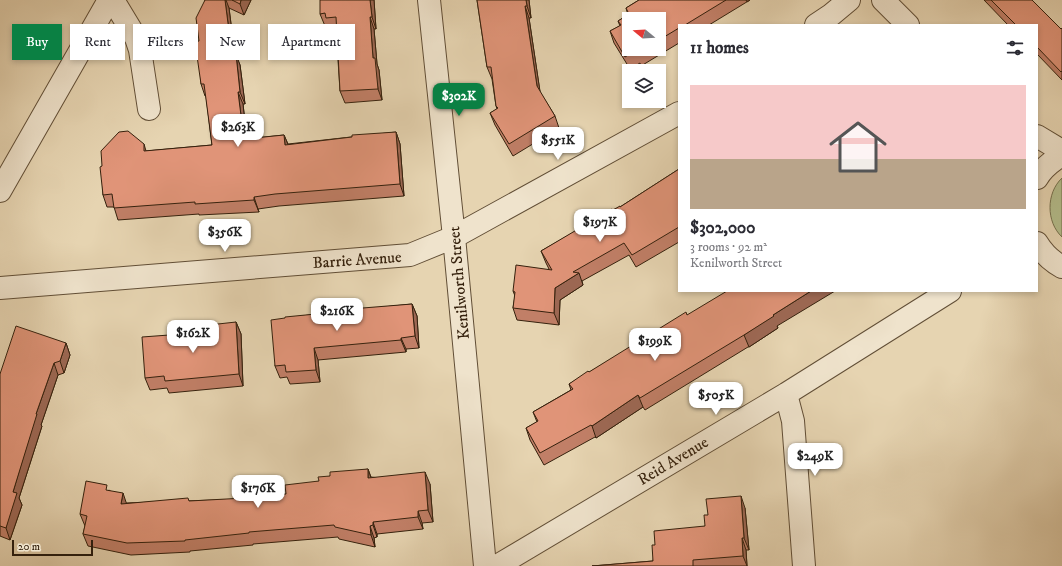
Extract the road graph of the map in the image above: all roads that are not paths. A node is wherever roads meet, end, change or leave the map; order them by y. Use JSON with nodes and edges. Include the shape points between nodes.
{"nodes":[{"id":1,"x":109,"y":0,"type":"edge"},
{"id":2,"x":113,"y":0,"type":"edge"},
{"id":3,"x":429,"y":0,"type":"edge"},
{"id":4,"x":849,"y":0,"type":"edge"},
{"id":5,"x":883,"y":0,"type":"edge"},
{"id":6,"x":818,"y":24,"type":"edge"},
{"id":7,"x":907,"y":24,"type":"edge"},
{"id":8,"x":149,"y":110,"type":"dead end"},
{"id":9,"x":678,"y":114,"type":"edge"},
{"id":10,"x":1038,"y":137,"type":"edge"},
{"id":11,"x":1062,"y":151,"type":"edge"},
{"id":12,"x":1062,"y":155,"type":"edge"},
{"id":13,"x":1038,"y":176,"type":"edge"},
{"id":14,"x":0,"y":191,"type":"edge"},
{"id":15,"x":454,"y":237,"type":"junction"},
{"id":16,"x":1038,"y":245,"type":"edge"},
{"id":17,"x":1051,"y":265,"type":"edge"},
{"id":18,"x":0,"y":288,"type":"edge"},
{"id":19,"x":948,"y":292,"type":"edge"},
{"id":20,"x":786,"y":394,"type":"junction"},
{"id":21,"x":485,"y":566,"type":"edge"},
{"id":22,"x":497,"y":566,"type":"edge"},
{"id":23,"x":804,"y":566,"type":"edge"}],
"edges":[{"from":1,"to":14,"type":"street"},
{"from":2,"to":8,"type":"street","via":[[136,38],[140,50]]},
{"from":3,"to":15,"type":"street","name":"Kenilworth Street"},
{"from":4,"to":6,"type":"street"},
{"from":5,"to":7,"type":"street"},
{"from":9,"to":15,"type":"street","name":"Barrie Avenue"},
{"from":10,"to":11,"type":"street"},
{"from":12,"to":13,"type":"street","via":[[1051,161]]},
{"from":15,"to":18,"type":"street","name":"Barrie Avenue","via":[[410,255]]},
{"from":15,"to":21,"type":"street","name":"Kenilworth Street"},
{"from":16,"to":17,"type":"street"},
{"from":19,"to":20,"type":"street","name":"Reid Avenue"},
{"from":20,"to":22,"type":"street","name":"Reid Avenue"},
{"from":20,"to":23,"type":"street","via":[[793,421]]}]}
